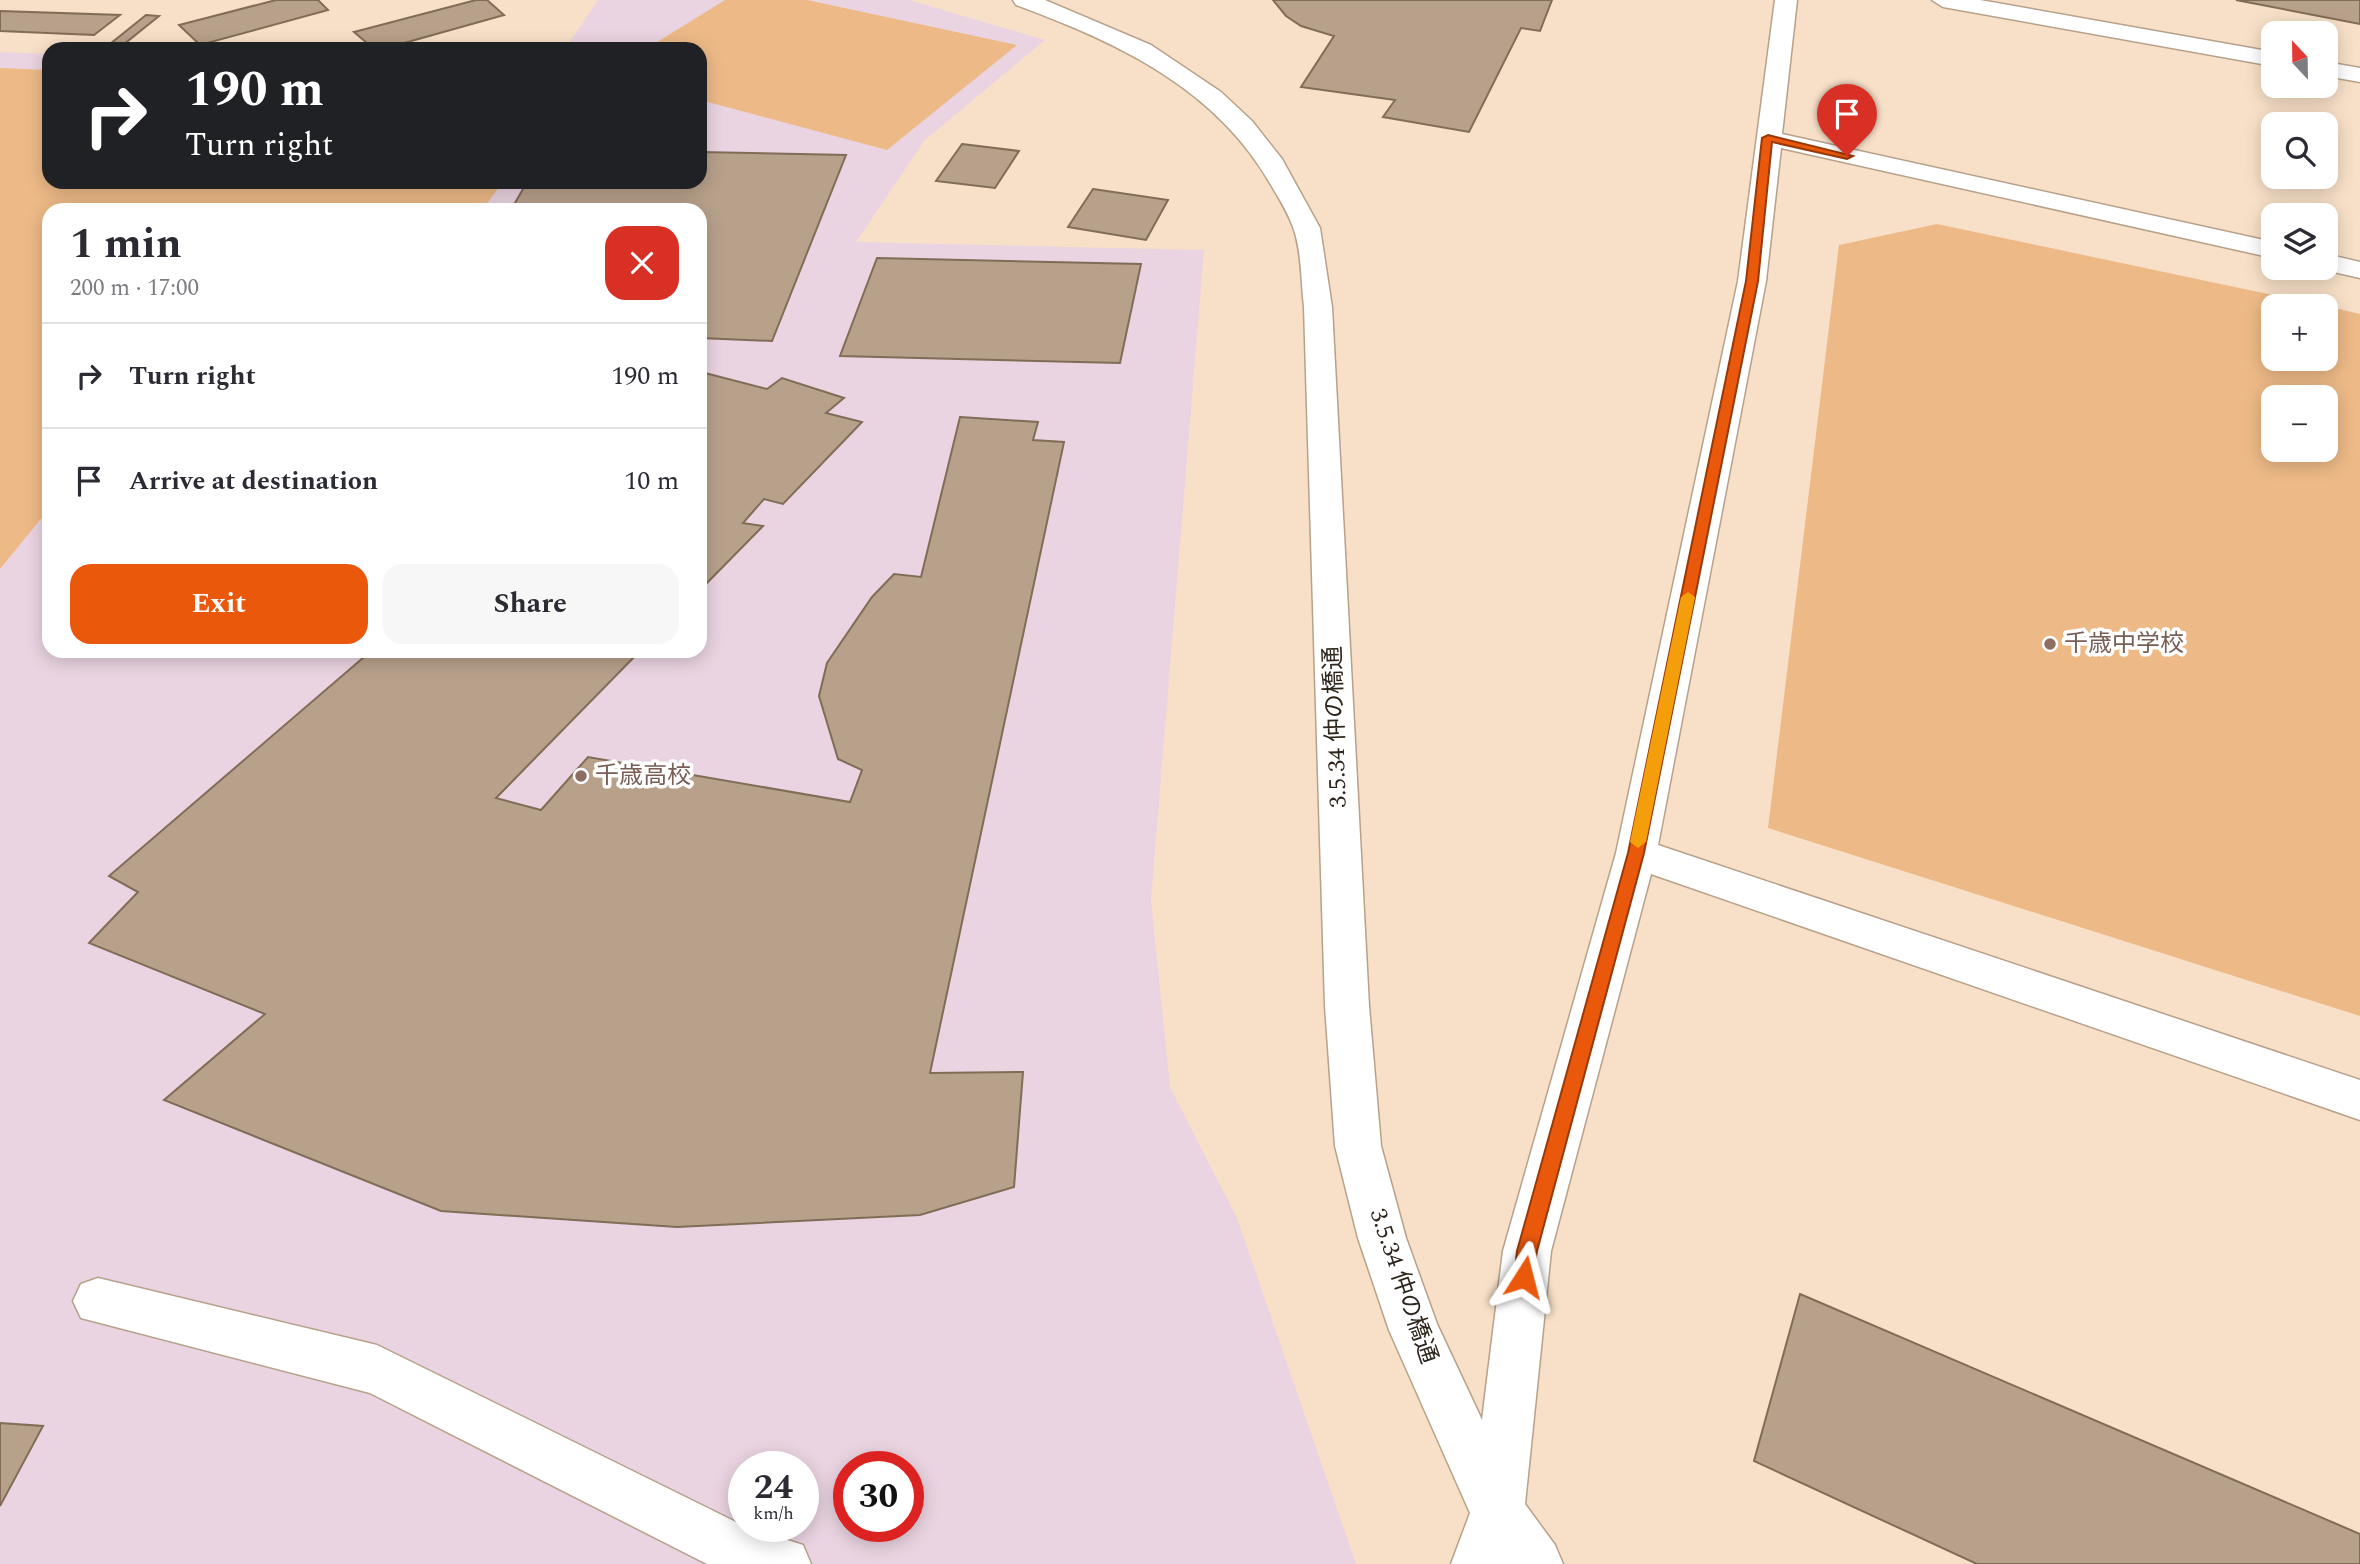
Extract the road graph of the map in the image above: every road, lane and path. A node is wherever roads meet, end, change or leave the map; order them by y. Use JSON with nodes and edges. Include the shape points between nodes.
{"nodes":[{"id":1,"x":1024,"y":0,"type":"edge"},
{"id":2,"x":1786,"y":0,"type":"edge"},
{"id":3,"x":1943,"y":0,"type":"edge"},
{"id":4,"x":2261,"y":57,"type":"edge"},
{"id":5,"x":2338,"y":71,"type":"edge"},
{"id":6,"x":2360,"y":75,"type":"edge"},
{"id":7,"x":1768,"y":138,"type":"junction"},
{"id":8,"x":2261,"y":247,"type":"edge"},
{"id":9,"x":2338,"y":265,"type":"edge"},
{"id":10,"x":2360,"y":270,"type":"edge"},
{"id":11,"x":1636,"y":853,"type":"junction"},
{"id":12,"x":2360,"y":1100,"type":"edge"},
{"id":13,"x":98,"y":1301,"type":"dead end"},
{"id":14,"x":1497,"y":1512,"type":"junction"},
{"id":15,"x":784,"y":1564,"type":"edge"},
{"id":16,"x":1478,"y":1564,"type":"edge"},
{"id":17,"x":1536,"y":1564,"type":"edge"}],
"edges":[{"from":1,"to":14,"type":"street","name":"3.5.34 仲の橋通","via":[[1097,25],[1187,75],[1247,128],[1279,172],[1308,232],[1318,307],[1358,1146],[1382,1238],[1414,1330]]},
{"from":2,"to":7,"type":"street"},
{"from":3,"to":4,"type":"street"},
{"from":5,"to":6,"type":"street"},
{"from":7,"to":8,"type":"street"},
{"from":7,"to":11,"type":"street","via":[[1752,281]]},
{"from":9,"to":10,"type":"street"},
{"from":11,"to":12,"type":"street"},
{"from":11,"to":14,"type":"street","via":[[1527,1251]]},
{"from":13,"to":15,"type":"street","via":[[377,1370],[741,1552]]},
{"from":14,"to":16,"type":"street"},
{"from":14,"to":17,"type":"street","name":"3.5.34 仲の橋通"}]}
